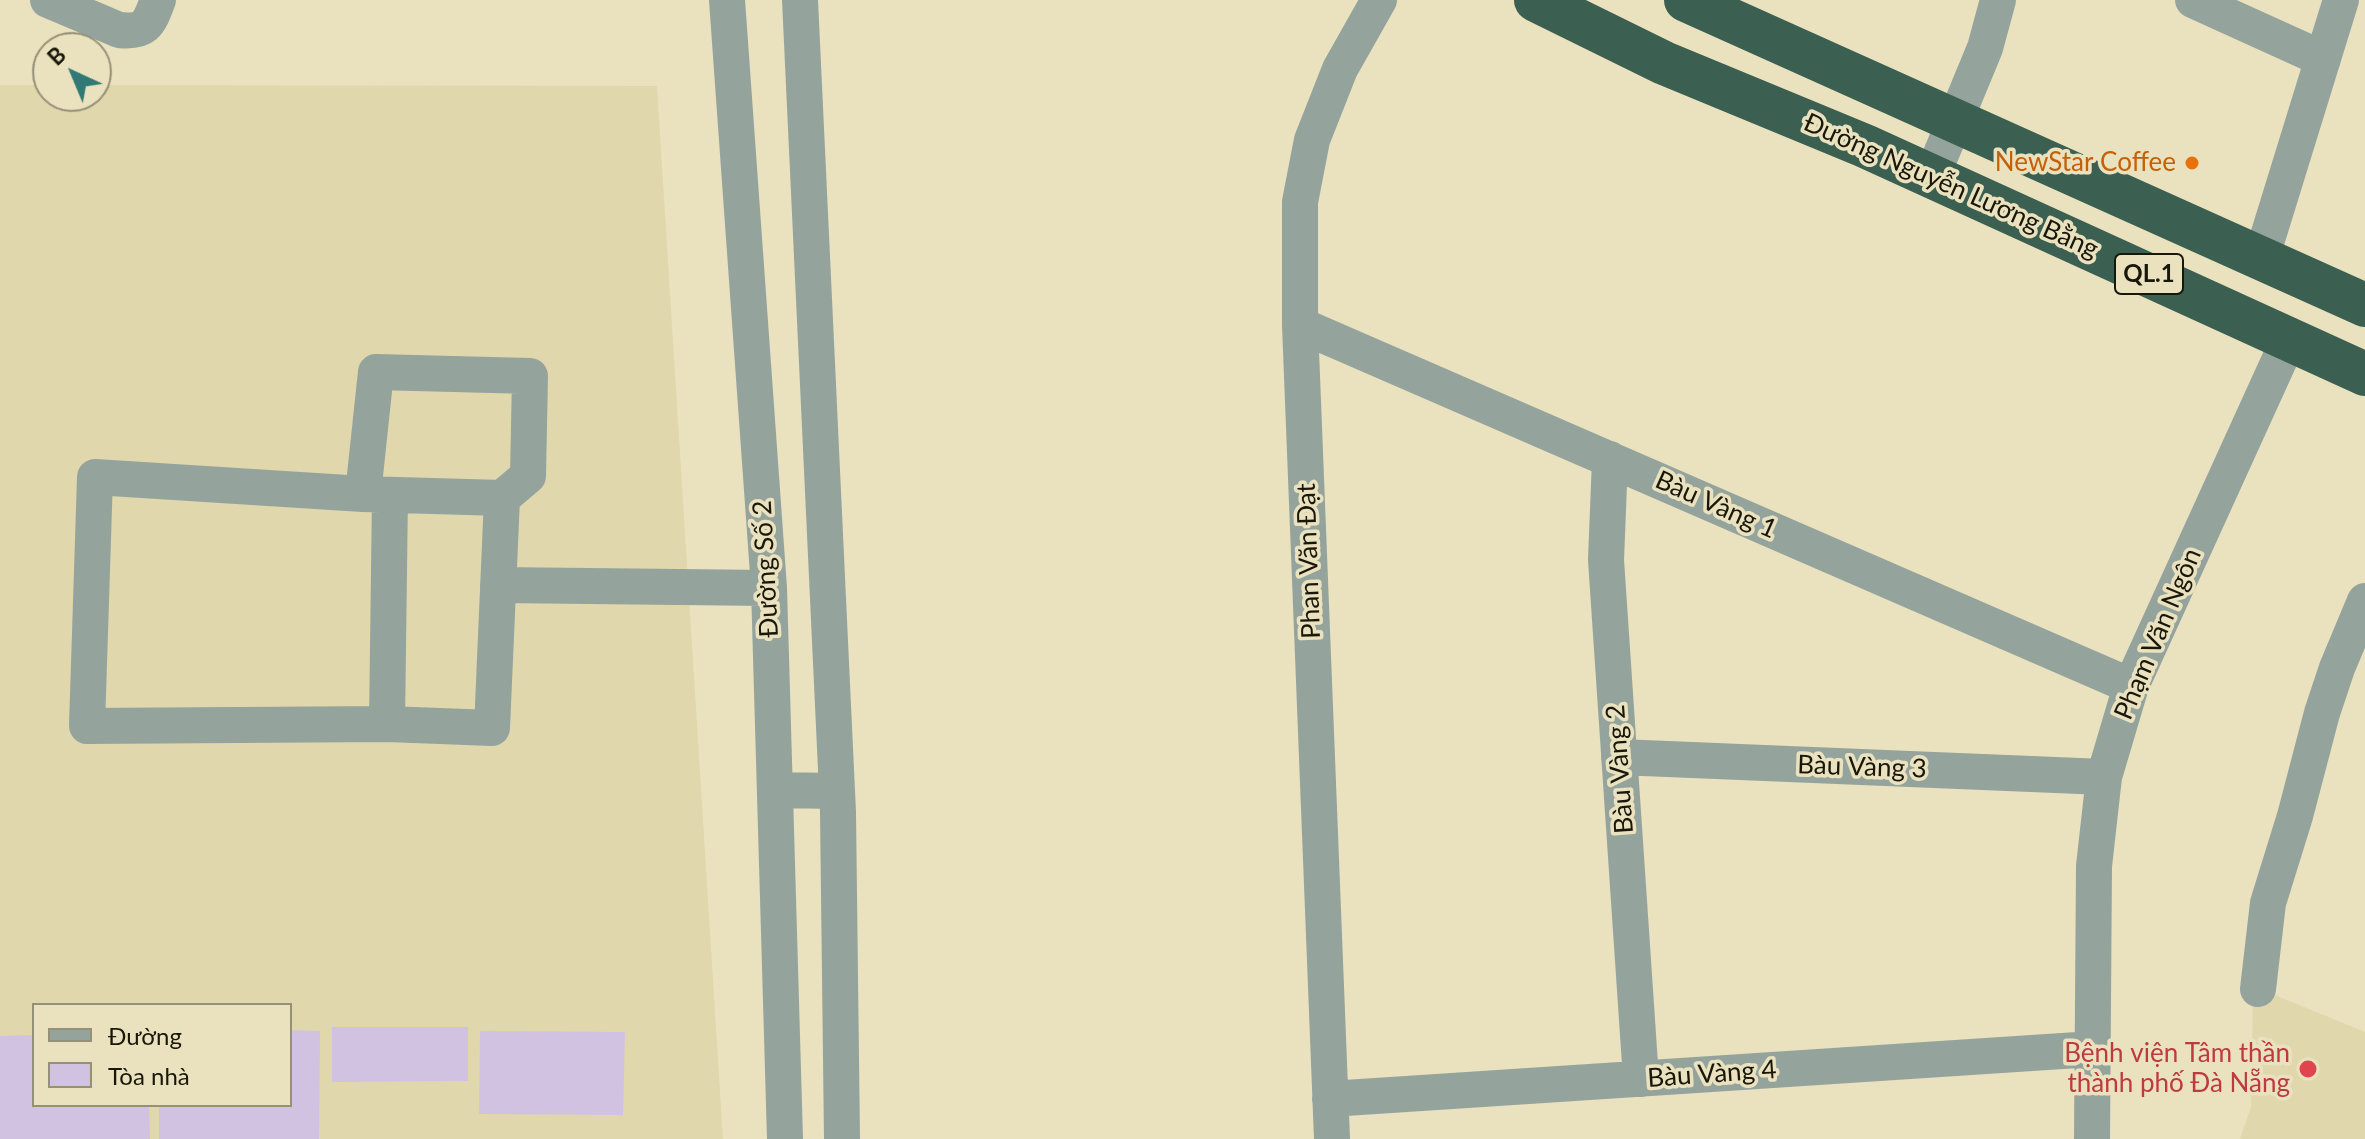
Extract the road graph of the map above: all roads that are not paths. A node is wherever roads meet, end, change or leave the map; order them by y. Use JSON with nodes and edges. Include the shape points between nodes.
{"nodes":[{"id":1,"x":48,"y":0,"type":"edge"},
{"id":2,"x":158,"y":0,"type":"edge"},
{"id":3,"x":727,"y":0,"type":"edge"},
{"id":4,"x":800,"y":0,"type":"edge"},
{"id":5,"x":1379,"y":0,"type":"edge"},
{"id":6,"x":1536,"y":0,"type":"edge"},
{"id":7,"x":1686,"y":0,"type":"edge"},
{"id":8,"x":1998,"y":0,"type":"edge"},
{"id":9,"x":2193,"y":0,"type":"edge"},
{"id":10,"x":2341,"y":0,"type":"edge"},
{"id":11,"x":2323,"y":59,"type":"junction"},
{"id":12,"x":1954,"y":121,"type":"junction"},
{"id":13,"x":1932,"y":176,"type":"junction"},
{"id":14,"x":2261,"y":259,"type":"junction"},
{"id":15,"x":2365,"y":305,"type":"edge"},
{"id":16,"x":1300,"y":325,"type":"junction"},
{"id":17,"x":2289,"y":339,"type":"junction"},
{"id":18,"x":2365,"y":374,"type":"edge"},
{"id":19,"x":1610,"y":459,"type":"junction"},
{"id":20,"x":377,"y":494,"type":"junction"},
{"id":21,"x":502,"y":498,"type":"junction"},
{"id":22,"x":498,"y":585,"type":"junction"},
{"id":23,"x":769,"y":588,"type":"junction"},
{"id":24,"x":2365,"y":601,"type":"edge"},
{"id":25,"x":2131,"y":686,"type":"junction"},
{"id":26,"x":387,"y":724,"type":"junction"},
{"id":27,"x":1619,"y":757,"type":"junction"},
{"id":28,"x":2104,"y":777,"type":"junction"},
{"id":29,"x":775,"y":790,"type":"junction"},
{"id":30,"x":837,"y":791,"type":"junction"},
{"id":31,"x":2258,"y":989,"type":"dead end"},
{"id":32,"x":2093,"y":1049,"type":"junction"},
{"id":33,"x":1641,"y":1079,"type":"junction"},
{"id":34,"x":1330,"y":1099,"type":"junction"},
{"id":35,"x":785,"y":1139,"type":"edge"},
{"id":36,"x":842,"y":1139,"type":"edge"},
{"id":37,"x":1332,"y":1139,"type":"edge"},
{"id":38,"x":2092,"y":1139,"type":"edge"}],
"edges":[{"from":1,"to":2,"type":"street","via":[[131,32],[150,21]]},
{"from":3,"to":23,"type":"street","name":"Đường Số 2"},
{"from":4,"to":30,"type":"street"},
{"from":5,"to":16,"type":"street","name":"Phan Văn Đạt","via":[[1340,69],[1312,140],[1300,202]]},
{"from":6,"to":13,"type":"highway","name":"Đường Nguyễn Lương Bằng","number":"QL.1","via":[[1664,63]]},
{"from":7,"to":12,"type":"highway","number":"QL.1"},
{"from":8,"to":12,"type":"street","via":[[1985,48]]},
{"from":9,"to":11,"type":"street"},
{"from":10,"to":11,"type":"street"},
{"from":11,"to":14,"type":"street"},
{"from":12,"to":13,"type":"street"},
{"from":12,"to":14,"type":"highway","number":"QL.1"},
{"from":13,"to":17,"type":"highway","name":"Đường Nguyễn Lương Bằng","number":"QL.1"},
{"from":14,"to":15,"type":"highway","number":"QL.1"},
{"from":16,"to":19,"type":"street","name":"Bàu Vàng 1"},
{"from":16,"to":34,"type":"street","name":"Phan Văn Đạt"},
{"from":17,"to":18,"type":"highway","name":"Đường Nguyễn Lương Bằng","number":"QL.1"},
{"from":17,"to":25,"type":"street","name":"Phạm Văn Ngôn"},
{"from":19,"to":25,"type":"street","name":"Bàu Vàng 1"},
{"from":19,"to":27,"type":"street","name":"Bàu Vàng 2","via":[[1606,560]]},
{"from":20,"to":21,"type":"street"},
{"from":20,"to":21,"type":"street","via":[[376,372],[530,376],[528,476]]},
{"from":20,"to":26,"type":"street"},
{"from":20,"to":26,"type":"street","via":[[95,477],[87,726]]},
{"from":21,"to":22,"type":"street"},
{"from":22,"to":23,"type":"street"},
{"from":22,"to":26,"type":"street","via":[[492,728]]},
{"from":23,"to":29,"type":"street","name":"Đường Số 2"},
{"from":24,"to":31,"type":"street","via":[[2322,713],[2268,903]]},
{"from":25,"to":28,"type":"street","name":"Phạm Văn Ngôn"},
{"from":27,"to":28,"type":"street","name":"Bàu Vàng 3"},
{"from":27,"to":33,"type":"street","name":"Bàu Vàng 2"},
{"from":28,"to":32,"type":"street","name":"Phạm Văn Ngôn","via":[[2094,866]]},
{"from":29,"to":30,"type":"street"},
{"from":29,"to":35,"type":"street","name":"Đường Số 2"},
{"from":30,"to":36,"type":"street"},
{"from":32,"to":33,"type":"street","name":"Bàu Vàng 4"},
{"from":32,"to":38,"type":"street","name":"Phạm Văn Ngôn"},
{"from":33,"to":34,"type":"street","name":"Bàu Vàng 4"},
{"from":34,"to":37,"type":"street","name":"Phan Văn Đạt"}]}
